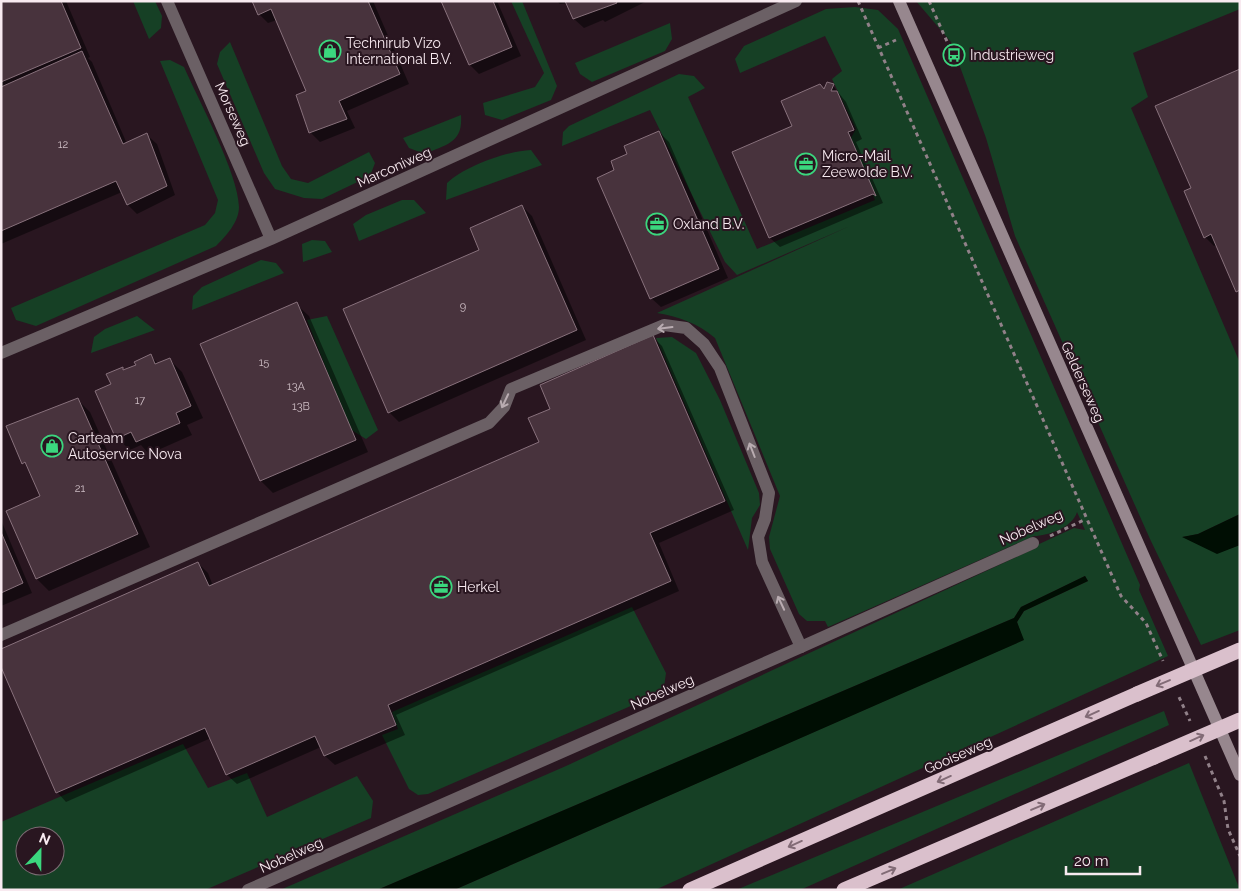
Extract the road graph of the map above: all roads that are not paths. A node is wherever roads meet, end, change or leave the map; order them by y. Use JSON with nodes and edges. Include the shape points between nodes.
{"nodes":[{"id":1,"x":167,"y":1,"type":"edge"},
{"id":2,"x":796,"y":1,"type":"edge"},
{"id":3,"x":899,"y":1,"type":"edge"},
{"id":4,"x":271,"y":239,"type":"junction"},
{"id":5,"x":1,"y":354,"type":"edge"},
{"id":6,"x":1033,"y":543,"type":"road end"},
{"id":7,"x":1,"y":635,"type":"edge"},
{"id":8,"x":801,"y":648,"type":"junction"},
{"id":9,"x":1240,"y":650,"type":"edge"},
{"id":10,"x":1240,"y":720,"type":"edge"},
{"id":11,"x":1240,"y":775,"type":"edge"},
{"id":12,"x":248,"y":890,"type":"edge"},
{"id":13,"x":690,"y":890,"type":"edge"},
{"id":14,"x":844,"y":890,"type":"edge"}],
"edges":[{"from":1,"to":4,"type":"street","name":"Morseweg"},
{"from":2,"to":4,"type":"street","name":"Marconiweg"},
{"from":3,"to":11,"type":"street","name":"Gelderseweg"},
{"from":4,"to":5,"type":"street","name":"Marconiweg"},
{"from":6,"to":8,"type":"street","name":"Nobelweg"},
{"from":8,"to":7,"type":"street","one_way":true,"via":[[761,556],[758,537],[769,493],[720,368],[704,344],[686,328],[664,325],[511,389],[504,407],[489,423]]},
{"from":8,"to":12,"type":"street","name":"Nobelweg"},
{"from":9,"to":13,"type":"highway","name":"Gooiseweg","one_way":true,"bridge":true},
{"from":14,"to":10,"type":"highway","one_way":true,"bridge":true}]}
